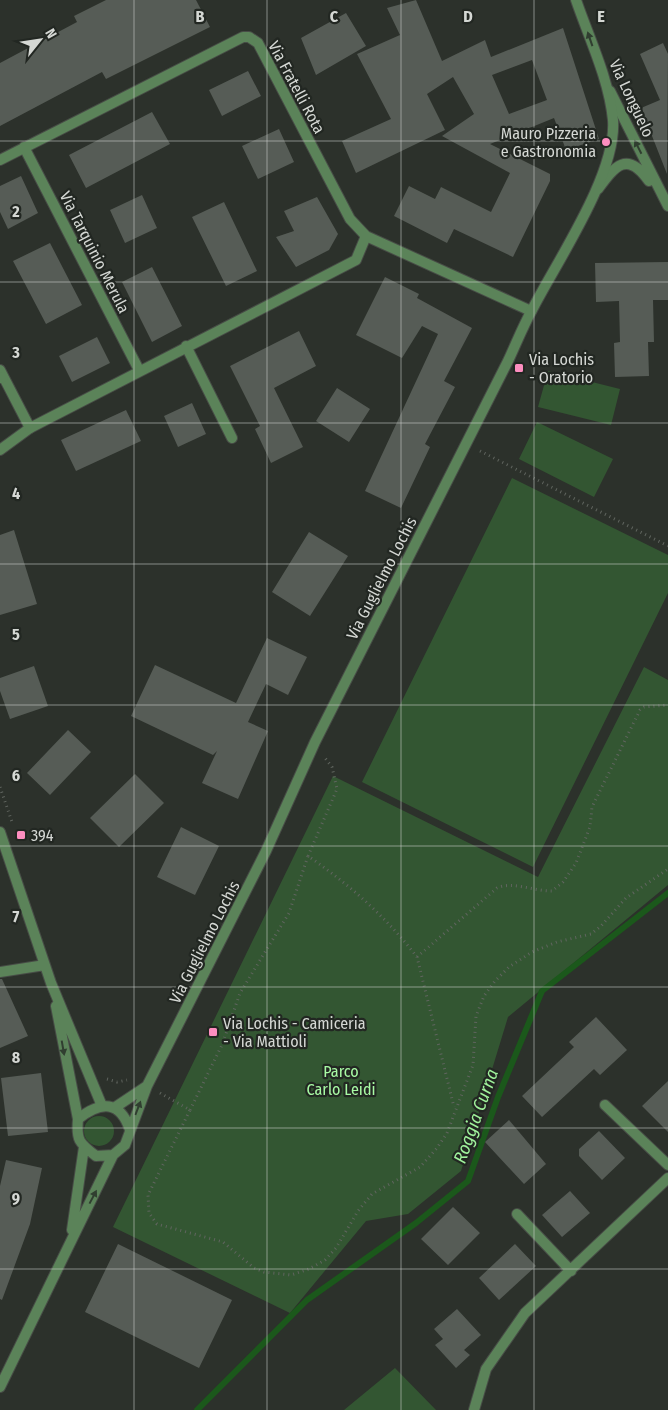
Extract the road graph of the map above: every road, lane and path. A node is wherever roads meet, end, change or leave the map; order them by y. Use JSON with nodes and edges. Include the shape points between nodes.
{"nodes":[{"id":1,"x":576,"y":0,"type":"edge"},
{"id":2,"x":603,"y":77,"type":"junction"},
{"id":3,"x":24,"y":147,"type":"junction"},
{"id":4,"x":0,"y":160,"type":"edge"},
{"id":5,"x":593,"y":196,"type":"junction"},
{"id":6,"x":668,"y":206,"type":"edge"},
{"id":7,"x":366,"y":236,"type":"junction"},
{"id":8,"x":531,"y":312,"type":"junction"},
{"id":9,"x":186,"y":346,"type":"junction"},
{"id":10,"x":139,"y":370,"type":"junction"},
{"id":11,"x":1,"y":375,"type":"edge"},
{"id":12,"x":30,"y":428,"type":"junction"},
{"id":13,"x":232,"y":438,"type":"dead end"},
{"id":14,"x":466,"y":444,"type":"junction"},
{"id":15,"x":0,"y":450,"type":"edge"},
{"id":16,"x":668,"y":546,"type":"edge"},
{"id":17,"x":668,"y":705,"type":"edge"},
{"id":18,"x":315,"y":742,"type":"junction"},
{"id":19,"x":0,"y":787,"type":"edge"},
{"id":20,"x":13,"y":824,"type":"dead end"},
{"id":21,"x":0,"y":832,"type":"edge"},
{"id":22,"x":308,"y":856,"type":"junction"},
{"id":23,"x":668,"y":869,"type":"edge"},
{"id":24,"x":417,"y":957,"type":"junction"},
{"id":25,"x":45,"y":965,"type":"junction"},
{"id":26,"x":0,"y":972,"type":"edge"},
{"id":27,"x":52,"y":983,"type":"junction"},
{"id":28,"x":102,"y":1076,"type":"dead end"},
{"id":29,"x":147,"y":1086,"type":"junction"},
{"id":30,"x":605,"y":1105,"type":"dead end"},
{"id":31,"x":102,"y":1106,"type":"junction"},
{"id":32,"x":114,"y":1108,"type":"junction"},
{"id":33,"x":455,"y":1108,"type":"junction"},
{"id":34,"x":190,"y":1110,"type":"junction"},
{"id":35,"x":78,"y":1119,"type":"junction"},
{"id":36,"x":130,"y":1130,"type":"junction"},
{"id":37,"x":84,"y":1147,"type":"junction"},
{"id":38,"x":113,"y":1154,"type":"junction"},
{"id":39,"x":668,"y":1165,"type":"edge"},
{"id":40,"x":668,"y":1178,"type":"edge"},
{"id":41,"x":517,"y":1214,"type":"dead end"},
{"id":42,"x":71,"y":1238,"type":"junction"},
{"id":43,"x":571,"y":1270,"type":"junction"},
{"id":44,"x":0,"y":1387,"type":"edge"},
{"id":45,"x":474,"y":1410,"type":"edge"}],
"edges":[{"from":2,"to":1,"type":"street","name":"Via Longuelo","one_way":true},
{"from":2,"to":5,"type":"street","name":"Via Guglielmo Lochis","via":[[613,119],[613,136]]},
{"from":6,"to":2,"type":"street","name":"Via Longuelo","one_way":true},
{"from":3,"to":4,"type":"street","name":"Via Fratelli Rota"},
{"from":3,"to":7,"type":"street","name":"Via Fratelli Rota","via":[[243,37],[249,37],[258,43],[350,219]]},
{"from":3,"to":10,"type":"street","name":"Via Tarquinio Merula"},
{"from":5,"to":6,"type":"street","via":[[614,167],[624,163],[640,168]]},
{"from":5,"to":8,"type":"street","name":"Via Guglielmo Lochis"},
{"from":7,"to":8,"type":"street","name":"Via Fratelli Rota"},
{"from":7,"to":9,"type":"street","via":[[356,260]]},
{"from":8,"to":14,"type":"street","name":"Via Guglielmo Lochis"},
{"from":9,"to":10,"type":"street"},
{"from":9,"to":13,"type":"street"},
{"from":10,"to":12,"type":"street"},
{"from":11,"to":12,"type":"street"},
{"from":12,"to":15,"type":"street"},
{"from":14,"to":16,"type":"path"},
{"from":14,"to":18,"type":"street","name":"Via Guglielmo Lochis"},
{"from":17,"to":24,"type":"path","via":[[640,710],[592,807],[590,827],[576,863],[562,882],[552,891],[535,891],[505,884]]},
{"from":18,"to":22,"type":"path","via":[[332,767],[337,789]]},
{"from":18,"to":29,"type":"street","name":"Via Guglielmo Lochis","via":[[266,850]]},
{"from":19,"to":20,"type":"path"},
{"from":21,"to":25,"type":"street"},
{"from":22,"to":24,"type":"path","via":[[354,890]]},
{"from":22,"to":34,"type":"path","via":[[289,913],[240,993],[222,1044]]},
{"from":23,"to":33,"type":"path","via":[[626,898],[591,934],[532,952],[509,966],[495,981],[484,996],[476,1016],[473,1064]]},
{"from":24,"to":33,"type":"path"},
{"from":25,"to":26,"type":"street"},
{"from":25,"to":27,"type":"street"},
{"from":27,"to":31,"type":"street"},
{"from":27,"to":35,"type":"street","one_way":true},
{"from":28,"to":29,"type":"path","via":[[117,1082],[132,1079]]},
{"from":29,"to":32,"type":"street","name":"Via Guglielmo Lochis"},
{"from":29,"to":34,"type":"path"},
{"from":36,"to":29,"type":"street","name":"Via Guglielmo Lochis","one_way":true},
{"from":30,"to":39,"type":"street"},
{"from":31,"to":32,"type":"street"},
{"from":31,"to":35,"type":"street","via":[[90,1109]]},
{"from":32,"to":36,"type":"street","via":[[126,1118]]},
{"from":33,"to":34,"type":"path","via":[[447,1133],[430,1158],[372,1194],[325,1260],[291,1275],[276,1275],[254,1268],[223,1242],[157,1224],[149,1214],[148,1195]]},
{"from":35,"to":37,"type":"street","via":[[77,1137]]},
{"from":36,"to":38,"type":"street","name":"Via Guglielmo Lochis","via":[[124,1145]]},
{"from":37,"to":38,"type":"street","via":[[96,1156]]},
{"from":37,"to":42,"type":"street"},
{"from":42,"to":38,"type":"street","name":"Via Guglielmo Lochis","one_way":true},
{"from":40,"to":43,"type":"street"},
{"from":41,"to":43,"type":"street"},
{"from":42,"to":44,"type":"street","name":"Via Guglielmo Lochis"},
{"from":43,"to":45,"type":"street","via":[[525,1313],[486,1369]]}]}
